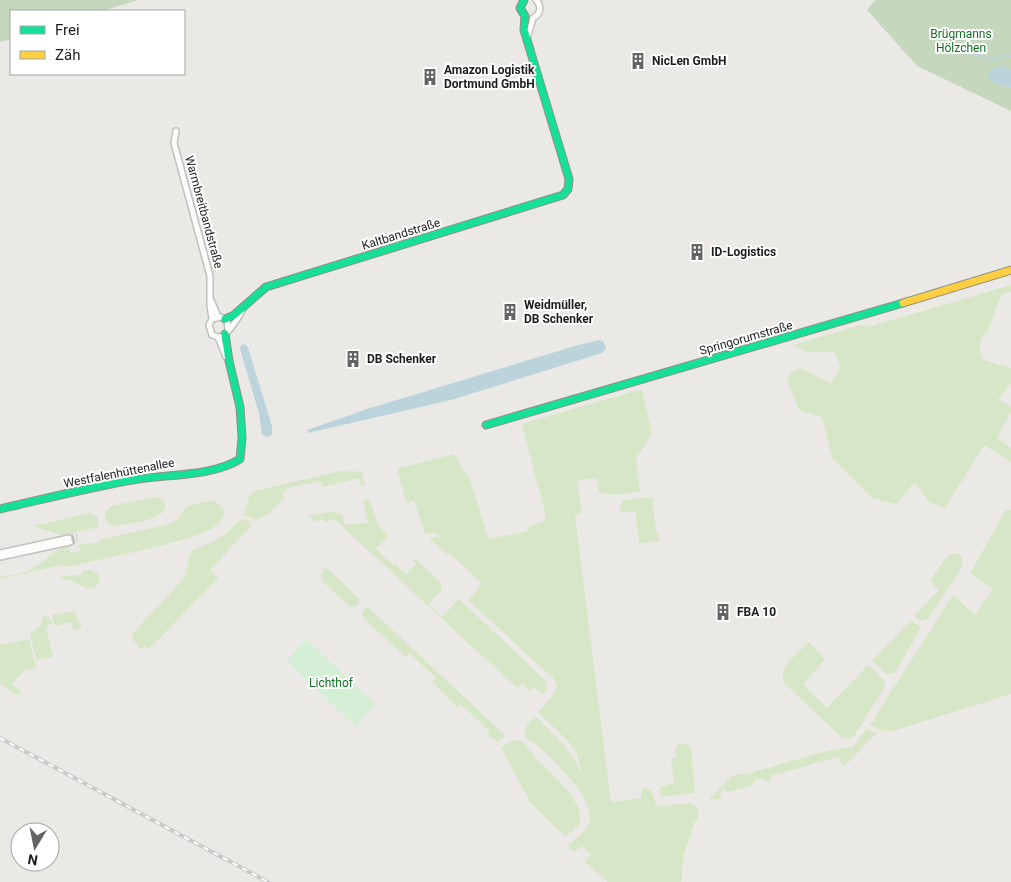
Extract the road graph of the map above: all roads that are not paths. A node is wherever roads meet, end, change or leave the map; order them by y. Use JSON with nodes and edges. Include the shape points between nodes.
{"nodes":[{"id":1,"x":536,"y":0,"type":"edge"},
{"id":2,"x":521,"y":1,"type":"edge"},
{"id":3,"x":525,"y":16,"type":"junction"},
{"id":4,"x":533,"y":18,"type":"junction"},
{"id":5,"x":527,"y":39,"type":"junction"},
{"id":6,"x":176,"y":130,"type":"dead end"},
{"id":7,"x":1011,"y":270,"type":"edge"},
{"id":8,"x":211,"y":300,"type":"junction"},
{"id":9,"x":243,"y":307,"type":"junction"},
{"id":10,"x":222,"y":318,"type":"junction"},
{"id":11,"x":212,"y":320,"type":"junction"},
{"id":12,"x":224,"y":333,"type":"junction"},
{"id":13,"x":486,"y":425,"type":"dead end"},
{"id":14,"x":0,"y":509,"type":"edge"},
{"id":15,"x":69,"y":540,"type":"tunnel mouth"},
{"id":16,"x":0,"y":555,"type":"edge"}],
"edges":[{"from":1,"to":4,"type":"street","via":[[540,9]]},
{"from":2,"to":3,"type":"street","via":[[521,11]]},
{"from":3,"to":4,"type":"street"},
{"from":3,"to":5,"type":"street"},
{"from":4,"to":5,"type":"street"},
{"from":5,"to":9,"type":"street","name":"Kaltbandstraße","via":[[569,179],[568,189],[563,195],[266,287]]},
{"from":6,"to":8,"type":"street","name":"Warmbreitbandstraße","via":[[174,143],[210,276]]},
{"from":7,"to":13,"type":"street","name":"Springorumstraße"},
{"from":8,"to":10,"type":"street","name":"Warmbreitbandstraße"},
{"from":8,"to":11,"type":"street","name":"Warmbreitbandstraße"},
{"from":9,"to":10,"type":"street","name":"Kaltbandstraße","via":[[234,315]]},
{"from":9,"to":12,"type":"street","name":"Kaltbandstraße","via":[[242,313]]},
{"from":10,"to":11,"type":"street"},
{"from":10,"to":12,"type":"street","via":[[228,324]]},
{"from":11,"to":12,"type":"street","via":[[209,329],[212,335]]},
{"from":12,"to":14,"type":"street","name":"Westfalenhüttenallee","via":[[240,407],[242,438],[240,459],[235,463],[150,477]]},
{"from":15,"to":16,"type":"street"}]}
